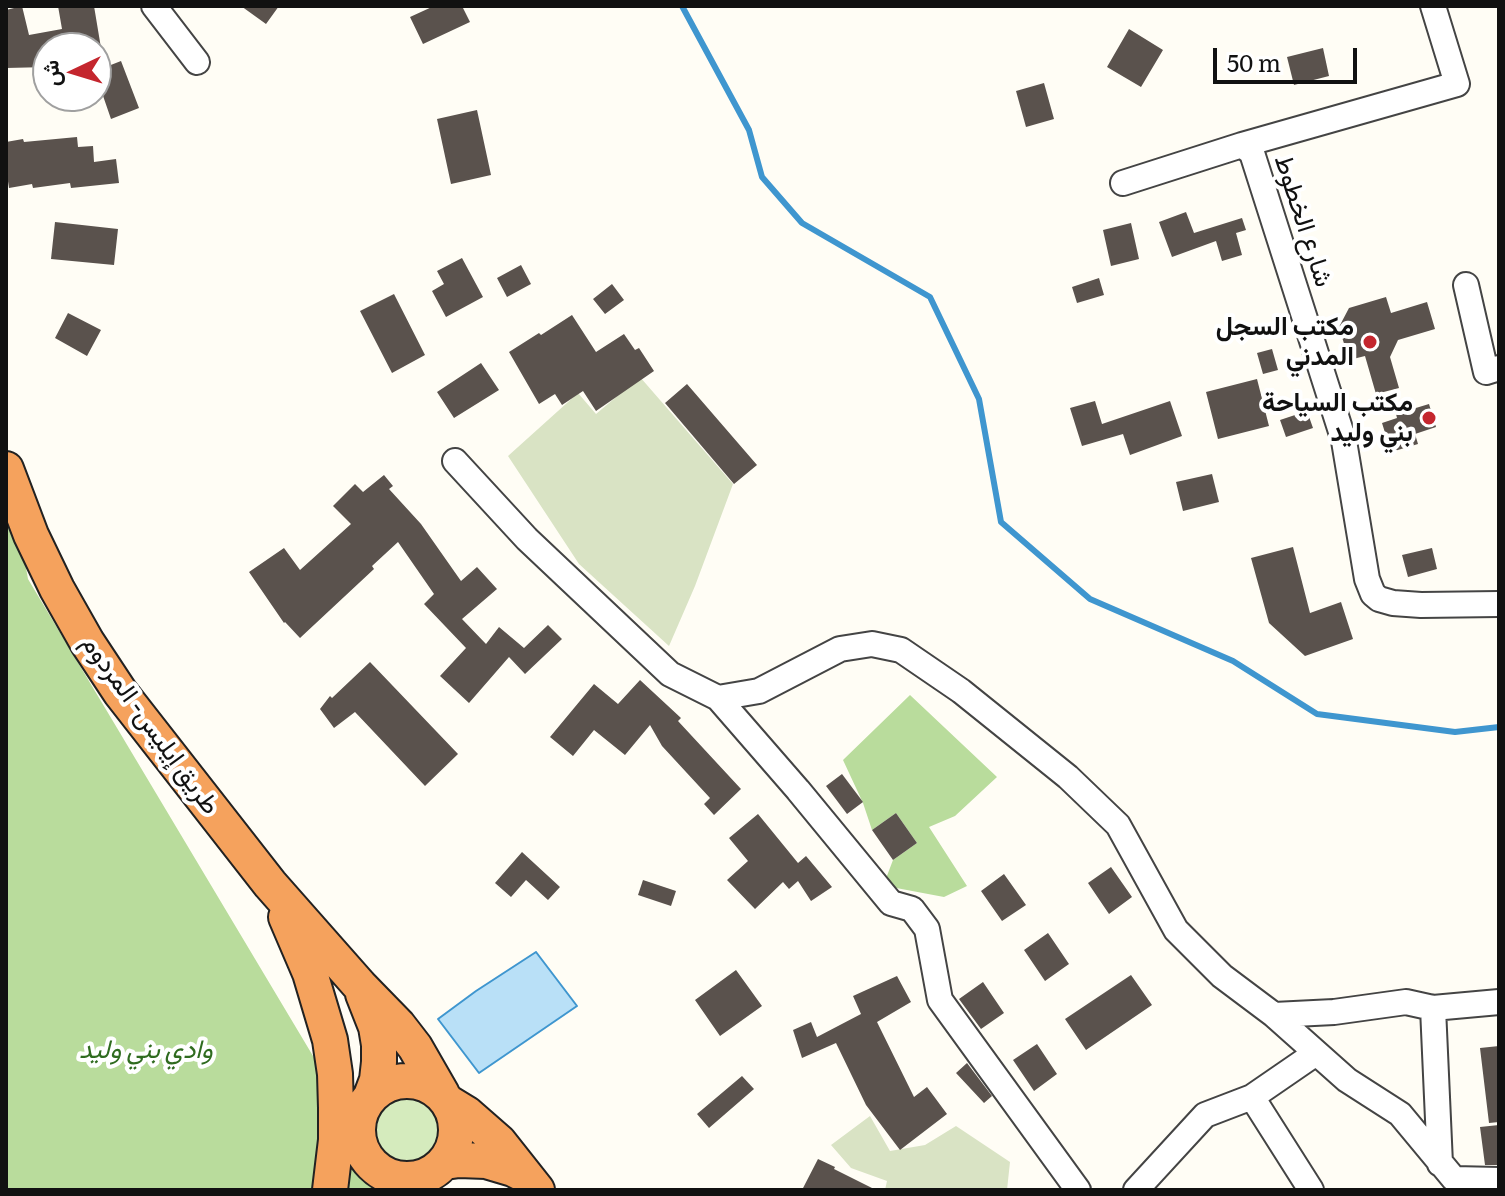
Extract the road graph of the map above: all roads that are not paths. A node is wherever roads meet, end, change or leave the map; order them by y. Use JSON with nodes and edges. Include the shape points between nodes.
{"nodes":[{"id":1,"x":154,"y":6,"type":"edge"},
{"id":2,"x":1433,"y":6,"type":"edge"},
{"id":3,"x":197,"y":62,"type":"dead end"},
{"id":4,"x":1242,"y":145,"type":"junction"},
{"id":5,"x":1123,"y":183,"type":"dead end"},
{"id":6,"x":1466,"y":285,"type":"dead end"},
{"id":7,"x":1499,"y":368,"type":"edge"},
{"id":8,"x":455,"y":461,"type":"dead end"},
{"id":9,"x":6,"y":469,"type":"edge"},
{"id":10,"x":1499,"y":604,"type":"edge"},
{"id":11,"x":718,"y":698,"type":"junction"},
{"id":12,"x":270,"y":884,"type":"junction"},
{"id":13,"x":360,"y":986,"type":"junction"},
{"id":14,"x":1499,"y":1002,"type":"edge"},
{"id":15,"x":1433,"y":1008,"type":"junction"},
{"id":16,"x":1274,"y":1015,"type":"junction"},
{"id":17,"x":1316,"y":1053,"type":"junction"},
{"id":18,"x":1252,"y":1097,"type":"junction"},
{"id":19,"x":446,"y":1098,"type":"junction"},
{"id":20,"x":364,"y":1110,"type":"junction"},
{"id":21,"x":445,"y":1162,"type":"junction"},
{"id":22,"x":1440,"y":1164,"type":"junction"},
{"id":23,"x":1499,"y":1180,"type":"edge"},
{"id":24,"x":531,"y":1182,"type":"edge"},
{"id":25,"x":396,"y":1184,"type":"edge"},
{"id":26,"x":332,"y":1190,"type":"edge"},
{"id":27,"x":1078,"y":1190,"type":"edge"},
{"id":28,"x":1136,"y":1190,"type":"edge"},
{"id":29,"x":1311,"y":1190,"type":"edge"}],
"edges":[{"from":1,"to":3,"type":"street"},
{"from":2,"to":4,"type":"street","via":[[1457,84]]},
{"from":4,"to":5,"type":"street","name":"شارع الخطوط"},
{"from":4,"to":10,"type":"street","name":"شارع الخطوط","via":[[1257,165],[1344,441],[1373,594],[1393,603]]},
{"from":6,"to":7,"type":"street","via":[[1486,372]]},
{"from":8,"to":11,"type":"street","via":[[527,539],[670,674]]},
{"from":9,"to":12,"type":"highway","name":"طريق إيليس- المردوم","via":[[57,589],[87,642]]},
{"from":11,"to":16,"type":"street","via":[[759,691],[840,649],[872,644],[901,650],[973,700],[1118,825],[1176,930],[1222,976]]},
{"from":11,"to":27,"type":"street","via":[[891,903],[912,909],[927,929],[940,1000]]},
{"from":12,"to":13,"type":"highway"},
{"from":12,"to":26,"type":"highway","via":[[297,940],[330,1040],[336,1108]]},
{"from":13,"to":19,"type":"highway","via":[[407,1036]]},
{"from":13,"to":20,"type":"highway","via":[[379,1045],[377,1080]]},
{"from":14,"to":15,"type":"street"},
{"from":15,"to":16,"type":"street","via":[[1406,1002]]},
{"from":15,"to":22,"type":"street"},
{"from":16,"to":17,"type":"street"},
{"from":17,"to":18,"type":"street"},
{"from":17,"to":22,"type":"street","via":[[1400,1114]]},
{"from":18,"to":28,"type":"street","via":[[1205,1115]]},
{"from":18,"to":29,"type":"street"},
{"from":19,"to":20,"type":"highway","via":[[429,1085],[398,1081],[383,1086]]},
{"from":19,"to":21,"type":"highway","via":[[457,1133]]},
{"from":19,"to":24,"type":"highway","via":[[484,1127]]},
{"from":20,"to":25,"type":"highway","via":[[360,1145],[370,1163]]},
{"from":20,"to":26,"type":"highway"},
{"from":21,"to":24,"type":"highway","via":[[486,1161],[513,1169]]},
{"from":21,"to":25,"type":"highway","via":[[430,1174]]},
{"from":22,"to":23,"type":"street","via":[[1454,1179]]}]}
